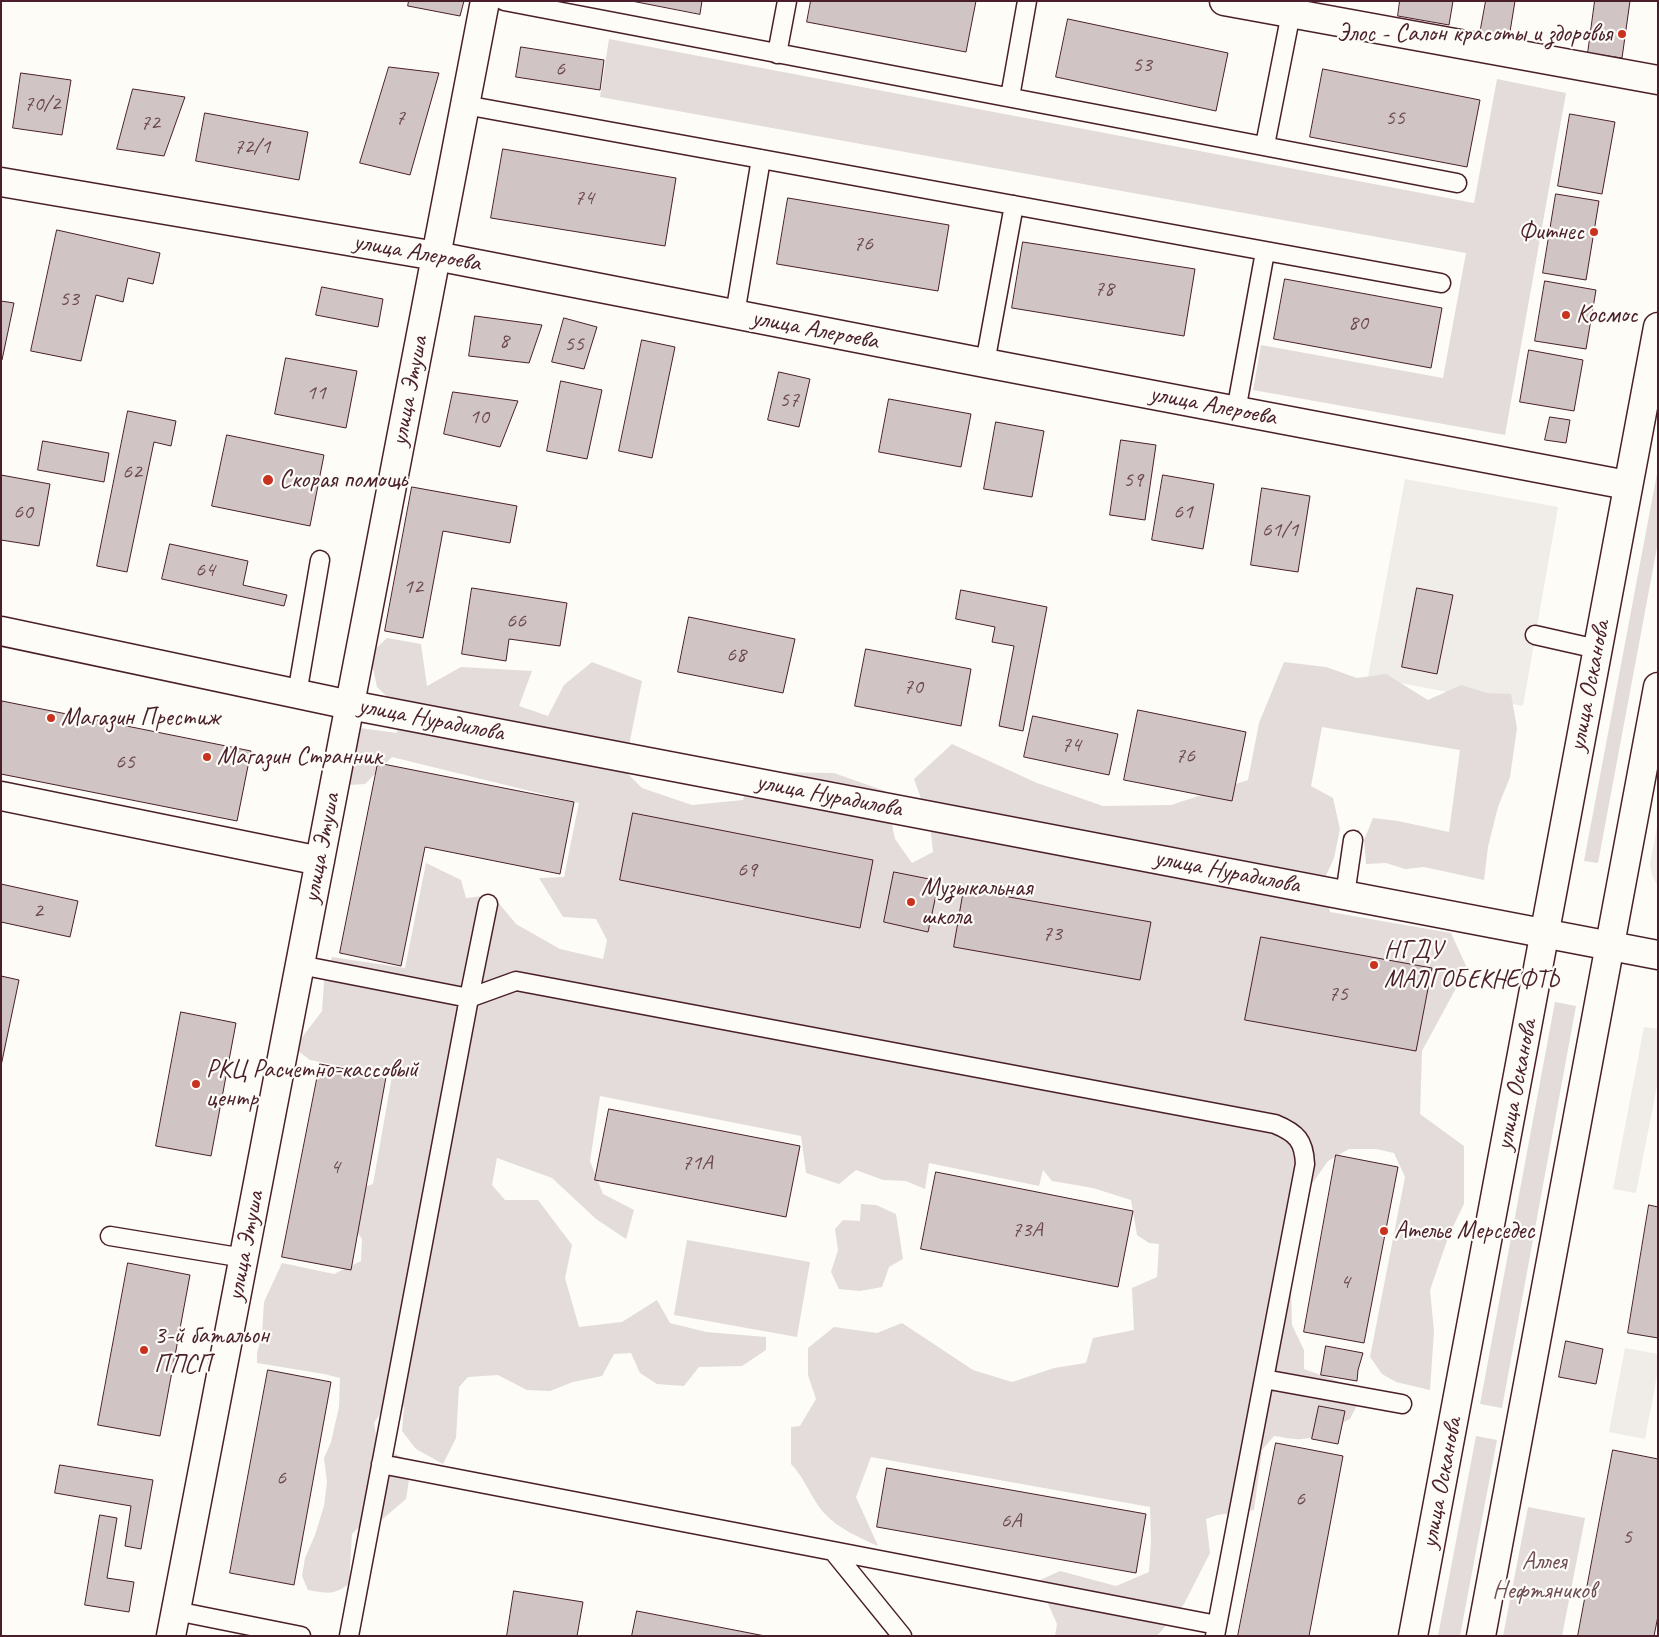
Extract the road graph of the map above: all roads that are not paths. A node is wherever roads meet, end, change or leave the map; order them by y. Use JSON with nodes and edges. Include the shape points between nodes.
{"nodes":[{"id":1,"x":485,"y":1,"type":"edge"},
{"id":2,"x":504,"y":1,"type":"edge"},
{"id":3,"x":787,"y":1,"type":"edge"},
{"id":4,"x":1028,"y":1,"type":"edge"},
{"id":5,"x":1224,"y":1,"type":"edge"},
{"id":6,"x":1291,"y":13,"type":"junction"},
{"id":7,"x":777,"y":54,"type":"junction"},
{"id":8,"x":1658,"y":80,"type":"edge"},
{"id":9,"x":1010,"y":97,"type":"junction"},
{"id":10,"x":465,"y":105,"type":"junction"},
{"id":11,"x":1265,"y":145,"type":"junction"},
{"id":12,"x":761,"y":159,"type":"junction"},
{"id":13,"x":1,"y":182,"type":"edge"},
{"id":14,"x":1457,"y":183,"type":"dead end"},
{"id":15,"x":1014,"y":205,"type":"junction"},
{"id":16,"x":1265,"y":252,"type":"junction"},
{"id":17,"x":436,"y":256,"type":"junction"},
{"id":18,"x":1441,"y":284,"type":"dead end"},
{"id":19,"x":734,"y":314,"type":"junction"},
{"id":20,"x":1658,"y":327,"type":"edge"},
{"id":21,"x":985,"y":363,"type":"junction"},
{"id":22,"x":1236,"y":411,"type":"junction"},
{"id":23,"x":1627,"y":485,"type":"junction"},
{"id":24,"x":320,"y":560,"type":"dead end"},
{"id":25,"x":1,"y":631,"type":"edge"},
{"id":26,"x":1535,"y":635,"type":"dead end"},
{"id":27,"x":1597,"y":649,"type":"junction"},
{"id":28,"x":1658,"y":688,"type":"edge"},
{"id":29,"x":297,"y":694,"type":"junction"},
{"id":30,"x":350,"y":704,"type":"junction"},
{"id":31,"x":1,"y":796,"type":"edge"},
{"id":32,"x":1353,"y":840,"type":"dead end"},
{"id":33,"x":320,"y":861,"type":"junction"},
{"id":34,"x":1345,"y":895,"type":"junction"},
{"id":35,"x":488,"y":904,"type":"dead end"},
{"id":36,"x":1545,"y":933,"type":"junction"},
{"id":37,"x":1610,"y":945,"type":"junction"},
{"id":38,"x":1658,"y":955,"type":"edge"},
{"id":39,"x":300,"y":965,"type":"junction"},
{"id":40,"x":469,"y":998,"type":"junction"},
{"id":41,"x":110,"y":1236,"type":"dead end"},
{"id":42,"x":244,"y":1258,"type":"junction"},
{"id":43,"x":1264,"y":1379,"type":"junction"},
{"id":44,"x":1402,"y":1404,"type":"dead end"},
{"id":45,"x":381,"y":1464,"type":"junction"},
{"id":46,"x":833,"y":1551,"type":"junction"},
{"id":47,"x":174,"y":1623,"type":"edge"},
{"id":48,"x":1216,"y":1630,"type":"edge"},
{"id":49,"x":301,"y":1636,"type":"edge"},
{"id":50,"x":349,"y":1636,"type":"edge"},
{"id":51,"x":902,"y":1636,"type":"edge"},
{"id":52,"x":1413,"y":1636,"type":"edge"},
{"id":53,"x":1481,"y":1636,"type":"edge"}],
"edges":[{"from":1,"to":10,"type":"street","name":"улица Этуша"},
{"from":2,"to":7,"type":"lane"},
{"from":3,"to":7,"type":"lane"},
{"from":4,"to":9,"type":"lane"},
{"from":5,"to":6,"type":"street"},
{"from":6,"to":8,"type":"street"},
{"from":6,"to":11,"type":"lane"},
{"from":7,"to":9,"type":"lane"},
{"from":9,"to":11,"type":"lane"},
{"from":10,"to":12,"type":"lane"},
{"from":10,"to":17,"type":"street","name":"улица Этуша"},
{"from":11,"to":14,"type":"lane"},
{"from":12,"to":15,"type":"lane"},
{"from":12,"to":19,"type":"lane"},
{"from":13,"to":17,"type":"street","name":"улица Алероева"},
{"from":15,"to":16,"type":"lane"},
{"from":15,"to":21,"type":"lane"},
{"from":16,"to":18,"type":"lane"},
{"from":16,"to":22,"type":"lane"},
{"from":17,"to":19,"type":"street","name":"улица Алероева"},
{"from":17,"to":30,"type":"street","name":"улица Этуша"},
{"from":19,"to":21,"type":"street","name":"улица Алероева"},
{"from":20,"to":23,"type":"street","name":"улица Осканова"},
{"from":21,"to":22,"type":"street","name":"улица Алероева"},
{"from":22,"to":23,"type":"street","name":"улица Алероева"},
{"from":23,"to":27,"type":"street","name":"улица Осканова"},
{"from":24,"to":29,"type":"lane"},
{"from":25,"to":29,"type":"street","name":"улица Нурадилова"},
{"from":26,"to":27,"type":"lane"},
{"from":27,"to":36,"type":"street","name":"улица Осканова"},
{"from":28,"to":37,"type":"street"},
{"from":29,"to":30,"type":"street","name":"улица Нурадилова"},
{"from":30,"to":33,"type":"street","name":"улица Этуша"},
{"from":30,"to":34,"type":"street","name":"улица Нурадилова"},
{"from":31,"to":33,"type":"street"},
{"from":32,"to":34,"type":"lane"},
{"from":33,"to":39,"type":"street","name":"улица Этуша"},
{"from":34,"to":36,"type":"street","name":"улица Нурадилова"},
{"from":35,"to":40,"type":"lane"},
{"from":36,"to":37,"type":"street","name":"улица Нурадилова"},
{"from":36,"to":52,"type":"street","name":"улица Осканова"},
{"from":37,"to":38,"type":"street","name":"улица Нурадилова"},
{"from":37,"to":53,"type":"street"},
{"from":39,"to":40,"type":"lane"},
{"from":39,"to":42,"type":"street","name":"улица Этуша"},
{"from":40,"to":43,"type":"lane","via":[[516,981],[1275,1124],[1289,1130],[1304,1150],[1305,1164]]},
{"from":40,"to":45,"type":"lane"},
{"from":41,"to":42,"type":"lane"},
{"from":42,"to":47,"type":"street","name":"улица Этуша"},
{"from":43,"to":44,"type":"lane"},
{"from":43,"to":48,"type":"lane"},
{"from":45,"to":46,"type":"lane"},
{"from":45,"to":50,"type":"lane"},
{"from":46,"to":48,"type":"lane"},
{"from":46,"to":51,"type":"lane"},
{"from":47,"to":49,"type":"lane"}]}
